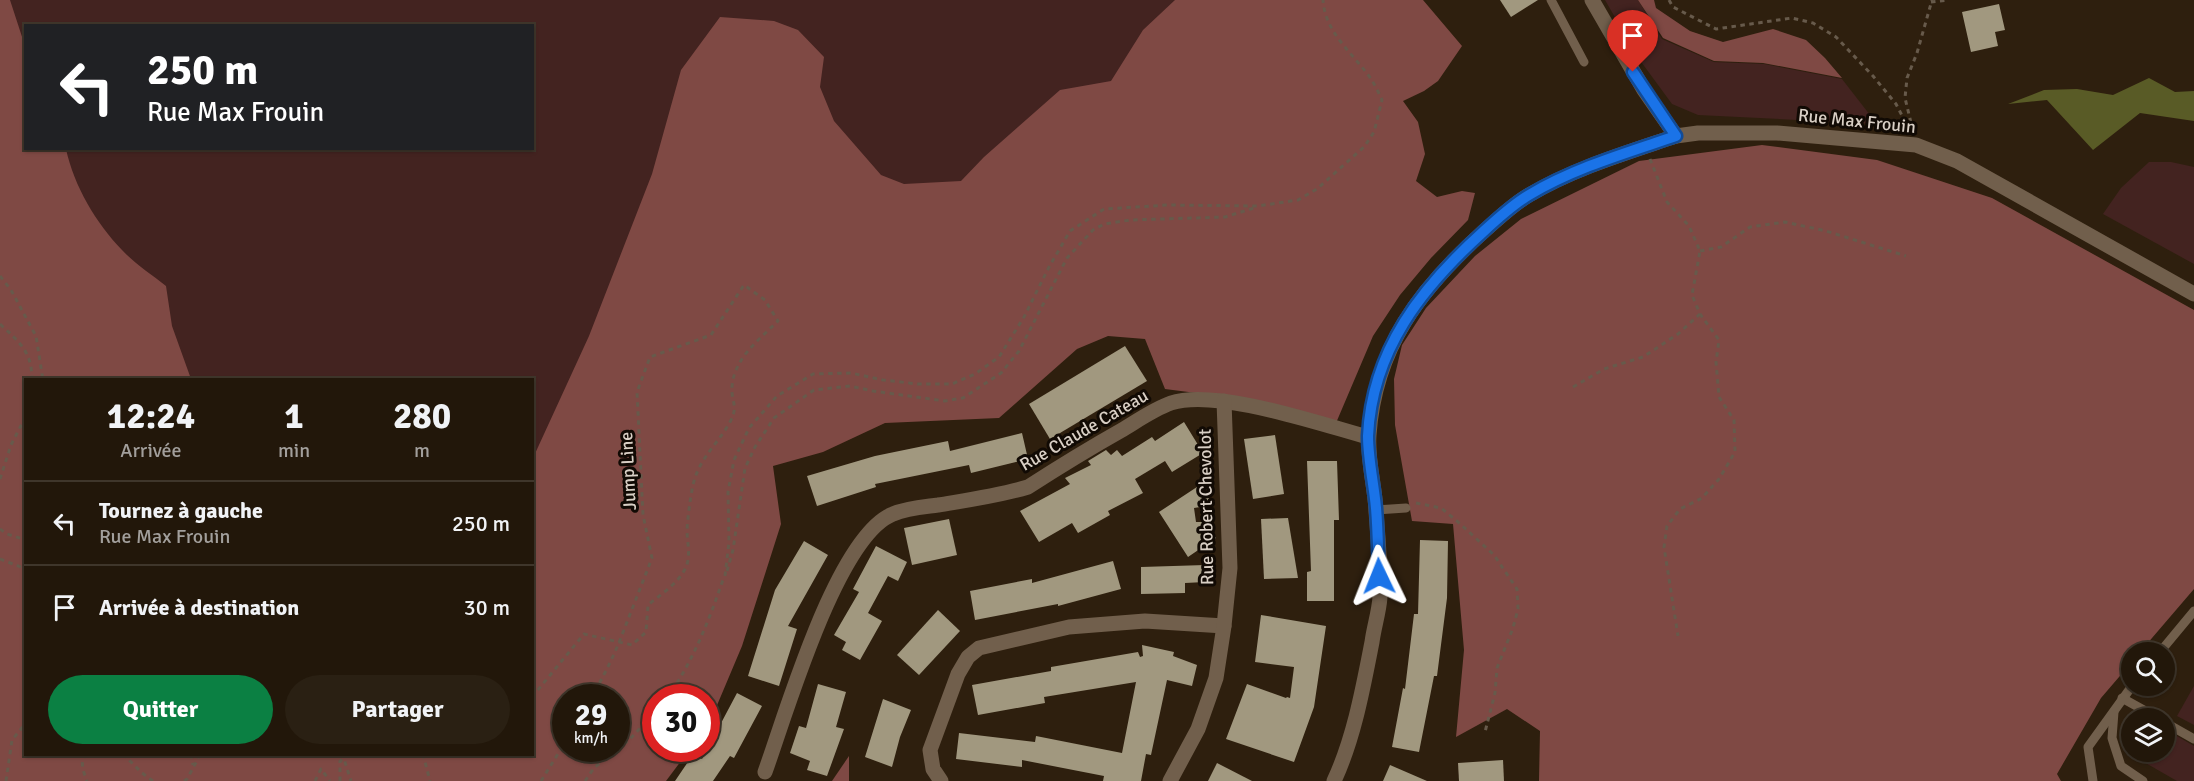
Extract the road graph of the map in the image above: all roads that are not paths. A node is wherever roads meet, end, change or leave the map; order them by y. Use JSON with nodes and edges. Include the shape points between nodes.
{"nodes":[{"id":1,"x":1551,"y":0,"type":"edge"},
{"id":2,"x":1592,"y":0,"type":"edge"},
{"id":3,"x":1584,"y":62,"type":"dead end"},
{"id":4,"x":1676,"y":136,"type":"junction"},
{"id":5,"x":2194,"y":294,"type":"edge"},
{"id":6,"x":1224,"y":401,"type":"junction"},
{"id":7,"x":1368,"y":437,"type":"junction"},
{"id":8,"x":1406,"y":508,"type":"road end"},
{"id":9,"x":1376,"y":510,"type":"junction"},
{"id":10,"x":2194,"y":611,"type":"edge"},
{"id":11,"x":1224,"y":626,"type":"junction"},
{"id":12,"x":2168,"y":642,"type":"edge"},
{"id":13,"x":2122,"y":698,"type":"joint"},
{"id":14,"x":2140,"y":708,"type":"edge"},
{"id":15,"x":2114,"y":710,"type":"junction"},
{"id":16,"x":2175,"y":728,"type":"edge"},
{"id":17,"x":2194,"y":739,"type":"edge"},
{"id":18,"x":765,"y":772,"type":"dead end"},
{"id":19,"x":941,"y":781,"type":"edge"},
{"id":20,"x":1170,"y":781,"type":"edge"},
{"id":21,"x":1334,"y":781,"type":"edge"},
{"id":22,"x":2093,"y":781,"type":"edge"},
{"id":23,"x":2143,"y":781,"type":"edge"}],
"edges":[{"from":1,"to":3,"type":"lane"},
{"from":2,"to":4,"type":"street","via":[[1644,90]]},
{"from":4,"to":5,"type":"street","name":"Rue Max Frouin","via":[[1777,133],[1916,145],[1957,161]]},
{"from":4,"to":7,"type":"street","name":"Rue Max Frouin","via":[[1564,176],[1527,196],[1470,244],[1406,317],[1392,341],[1381,368]]},
{"from":6,"to":7,"type":"street","name":"Rue Claude Cateau"},
{"from":6,"to":11,"type":"street","name":"Rue Robert Chevolot","via":[[1230,568]]},
{"from":6,"to":18,"type":"street","name":"Rue Claude Cateau","via":[[1170,403],[1028,487],[910,509],[878,523],[851,558],[817,624]]},
{"from":7,"to":9,"type":"street","name":"Rue Max Frouin"},
{"from":8,"to":9,"type":"lane"},
{"from":9,"to":21,"type":"street","name":"Rue Max Frouin","via":[[1380,598],[1345,758]]},
{"from":10,"to":12,"type":"lane"},
{"from":11,"to":19,"type":"street","via":[[1145,621],[1070,627],[979,648],[958,674],[930,750],[933,769]]},
{"from":11,"to":20,"type":"street","name":"Rue Robert Chevolot","via":[[1216,678],[1198,729]]},
{"from":13,"to":14,"type":"lane"},
{"from":13,"to":15,"type":"lane"},
{"from":15,"to":22,"type":"lane","via":[[2088,747]]},
{"from":15,"to":23,"type":"lane","via":[[2112,738],[2121,766]]},
{"from":16,"to":17,"type":"lane"}]}
